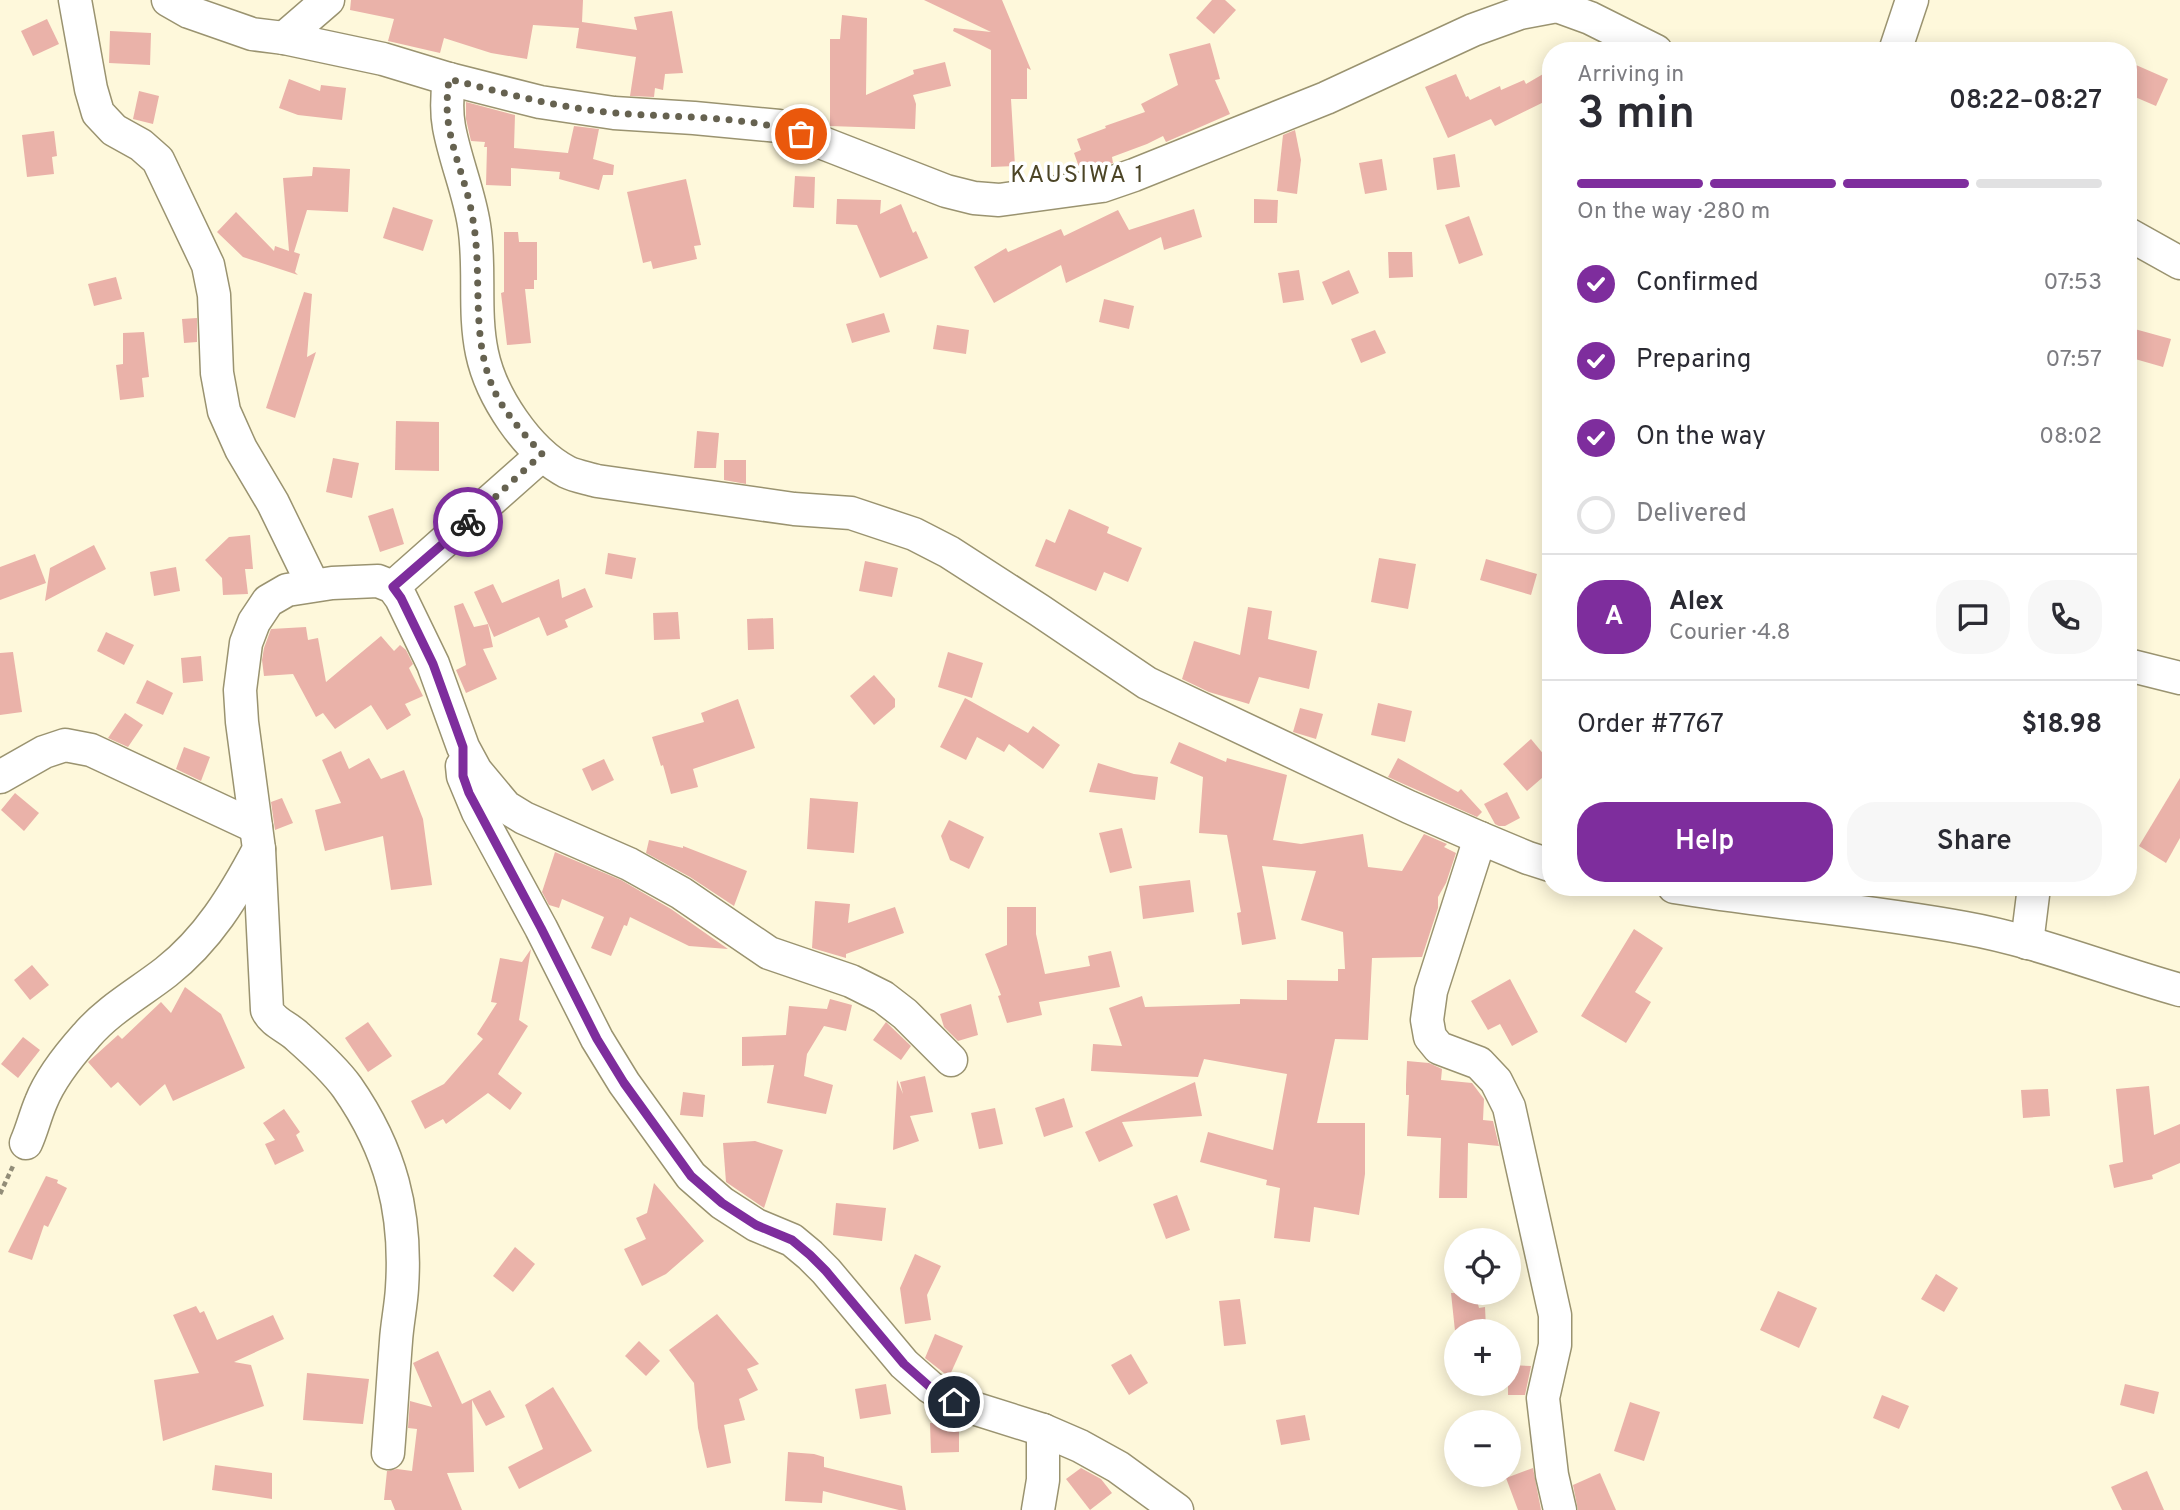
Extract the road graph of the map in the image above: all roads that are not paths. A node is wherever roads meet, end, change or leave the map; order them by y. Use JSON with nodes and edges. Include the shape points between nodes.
{"nodes":[{"id":1,"x":75,"y":0,"type":"edge"},
{"id":2,"x":168,"y":0,"type":"edge"},
{"id":3,"x":328,"y":0,"type":"edge"},
{"id":4,"x":1912,"y":0,"type":"edge"},
{"id":5,"x":284,"y":38,"type":"junction"},
{"id":6,"x":1638,"y":42,"type":"edge"},
{"id":7,"x":1898,"y":42,"type":"edge"},
{"id":8,"x":449,"y":79,"type":"junction"},
{"id":9,"x":2137,"y":239,"type":"edge"},
{"id":10,"x":2180,"y":263,"type":"edge"},
{"id":11,"x":542,"y":454,"type":"junction"},
{"id":12,"x":313,"y":585,"type":"junction"},
{"id":13,"x":393,"y":587,"type":"junction"},
{"id":14,"x":2137,"y":667,"type":"edge"},
{"id":15,"x":2180,"y":678,"type":"edge"},
{"id":16,"x":463,"y":747,"type":"junction"},
{"id":17,"x":0,"y":777,"type":"edge"},
{"id":18,"x":257,"y":838,"type":"junction"},
{"id":19,"x":1479,"y":838,"type":"junction"},
{"id":20,"x":1542,"y":862,"type":"edge"},
{"id":21,"x":1731,"y":896,"type":"edge"},
{"id":22,"x":2033,"y":896,"type":"edge"},
{"id":23,"x":2027,"y":943,"type":"junction"},
{"id":24,"x":2180,"y":990,"type":"edge"},
{"id":25,"x":951,"y":1060,"type":"dead end"},
{"id":26,"x":26,"y":1143,"type":"dead end"},
{"id":27,"x":1043,"y":1430,"type":"junction"},
{"id":28,"x":388,"y":1453,"type":"dead end"},
{"id":29,"x":1038,"y":1510,"type":"edge"},
{"id":30,"x":1177,"y":1510,"type":"edge"},
{"id":31,"x":1560,"y":1510,"type":"edge"}],
"edges":[{"from":1,"to":12,"type":"street","via":[[98,113],[114,130],[158,160],[208,264],[224,411]]},
{"from":2,"to":5,"type":"street","via":[[252,34]]},
{"from":3,"to":5,"type":"street"},
{"from":4,"to":7,"type":"street"},
{"from":5,"to":8,"type":"street"},
{"from":6,"to":8,"type":"street","via":[[1557,6],[1520,13],[1134,175],[1101,186],[999,200],[946,191],[779,126],[614,113],[540,102]]},
{"from":8,"to":11,"type":"street","via":[[449,127],[476,237],[482,353],[494,390]]},
{"from":9,"to":10,"type":"street"},
{"from":11,"to":13,"type":"street"},
{"from":11,"to":19,"type":"street","via":[[568,472],[597,481],[851,513],[914,534],[949,552],[1147,683]]},
{"from":12,"to":13,"type":"street","via":[[348,581]]},
{"from":12,"to":18,"type":"street","via":[[287,590],[268,601],[246,643],[240,690]]},
{"from":13,"to":16,"type":"street","via":[[433,664]]},
{"from":14,"to":15,"type":"street"},
{"from":16,"to":25,"type":"street","via":[[506,807],[629,864],[769,953],[883,997]]},
{"from":16,"to":27,"type":"street","via":[[463,776],[469,793],[597,1039],[691,1176],[722,1203],[756,1225],[792,1240],[810,1255],[904,1364],[930,1387],[954,1402]]},
{"from":17,"to":18,"type":"street","via":[[65,745],[91,750]]},
{"from":18,"to":26,"type":"street","via":[[222,914],[207,934],[167,971],[106,1016],[72,1052],[41,1101]]},
{"from":18,"to":28,"type":"street","via":[[267,1010],[345,1084],[381,1147],[398,1197],[402,1288]]},
{"from":19,"to":20,"type":"street"},
{"from":19,"to":31,"type":"street","via":[[1431,991],[1427,1020],[1430,1037],[1439,1048],[1479,1063],[1496,1081],[1509,1107],[1555,1315],[1555,1345],[1543,1398]]},
{"from":21,"to":23,"type":"street","via":[[1967,928]]},
{"from":22,"to":23,"type":"street"},
{"from":23,"to":24,"type":"street"},
{"from":27,"to":29,"type":"street"},
{"from":27,"to":30,"type":"street","via":[[1118,1467]]}]}
